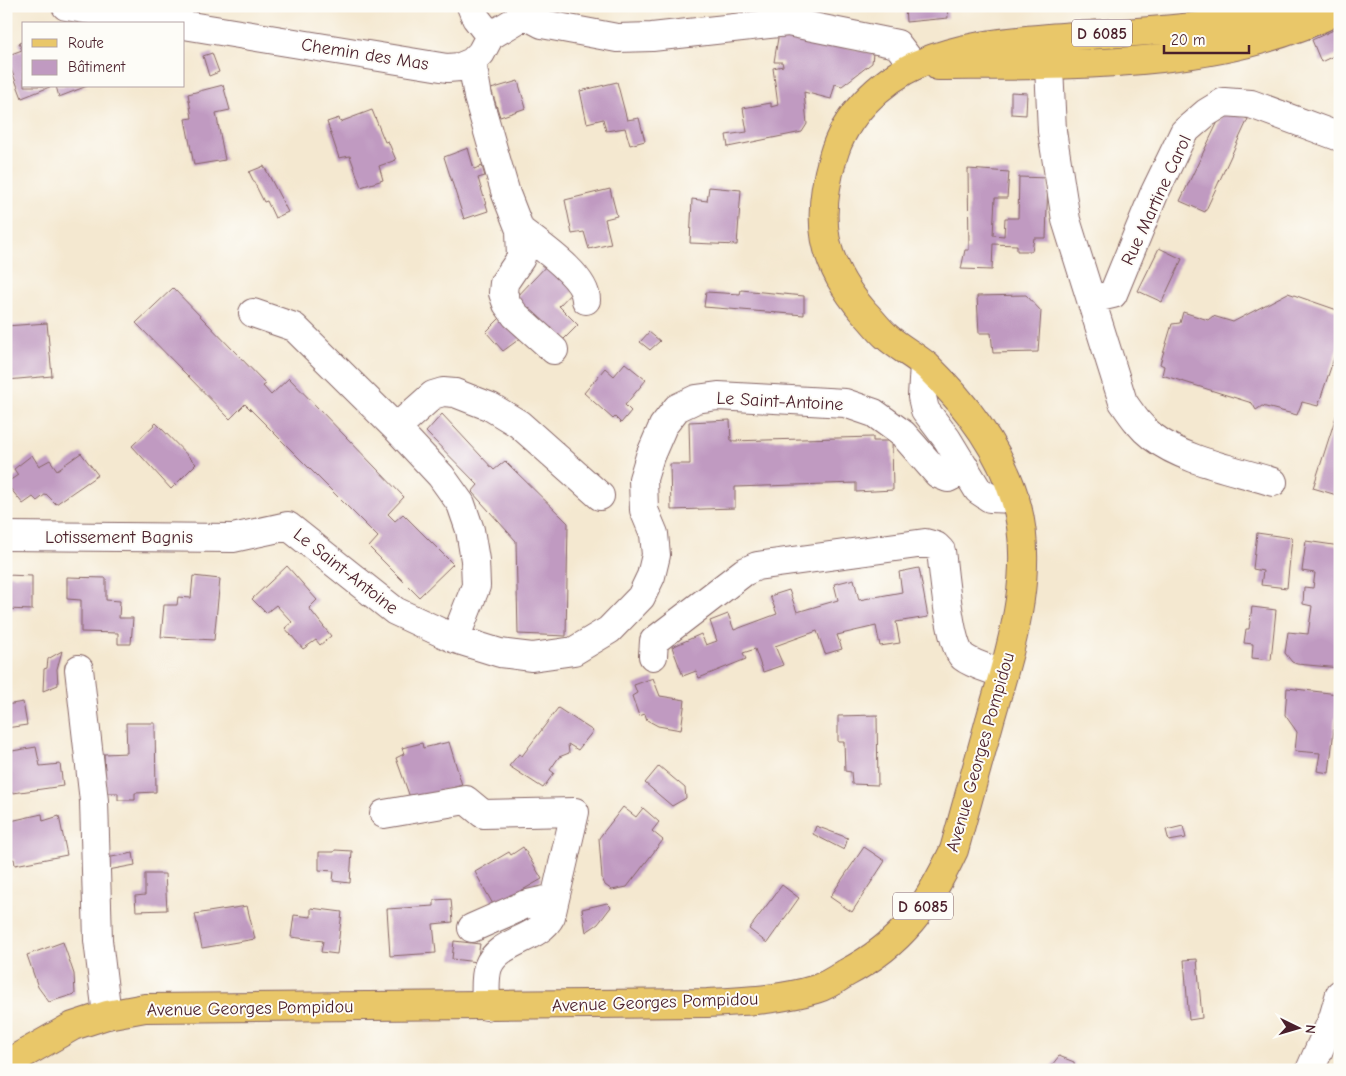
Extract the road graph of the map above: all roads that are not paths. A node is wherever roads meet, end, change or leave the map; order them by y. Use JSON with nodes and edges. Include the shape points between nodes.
{"nodes":[{"id":1,"x":66,"y":6,"type":"edge"},
{"id":2,"x":471,"y":6,"type":"edge"},
{"id":3,"x":1291,"y":6,"type":"edge"},
{"id":4,"x":1340,"y":9,"type":"edge"},
{"id":5,"x":522,"y":10,"type":"edge"},
{"id":6,"x":162,"y":22,"type":"edge"},
{"id":7,"x":185,"y":25,"type":"edge"},
{"id":8,"x":1204,"y":27,"type":"junction"},
{"id":9,"x":490,"y":36,"type":"junction"},
{"id":10,"x":472,"y":62,"type":"junction"},
{"id":11,"x":914,"y":66,"type":"junction"},
{"id":12,"x":1049,"y":66,"type":"junction"},
{"id":13,"x":1340,"y":137,"type":"edge"},
{"id":14,"x":520,"y":230,"type":"junction"},
{"id":15,"x":1092,"y":299,"type":"junction"},
{"id":16,"x":586,"y":300,"type":"dead end"},
{"id":17,"x":253,"y":313,"type":"dead end"},
{"id":18,"x":554,"y":350,"type":"dead end"},
{"id":19,"x":924,"y":364,"type":"junction"},
{"id":20,"x":396,"y":428,"type":"junction"},
{"id":21,"x":966,"y":469,"type":"junction"},
{"id":22,"x":1273,"y":482,"type":"dead end"},
{"id":23,"x":600,"y":496,"type":"dead end"},
{"id":24,"x":1015,"y":499,"type":"junction"},
{"id":25,"x":6,"y":536,"type":"edge"},
{"id":26,"x":233,"y":538,"type":"joint"},
{"id":27,"x":456,"y":639,"type":"junction"},
{"id":28,"x":652,"y":656,"type":"dead end"},
{"id":29,"x":79,"y":668,"type":"dead end"},
{"id":30,"x":1003,"y":674,"type":"junction"},
{"id":31,"x":384,"y":814,"type":"dead end"},
{"id":32,"x":555,"y":898,"type":"junction"},
{"id":33,"x":472,"y":928,"type":"dead end"},
{"id":34,"x":486,"y":1006,"type":"junction"},
{"id":35,"x":1338,"y":1010,"type":"edge"},
{"id":36,"x":107,"y":1015,"type":"junction"},
{"id":37,"x":6,"y":1064,"type":"edge"},
{"id":38,"x":1310,"y":1070,"type":"edge"}],
"edges":[{"from":1,"to":6,"type":"street"},
{"from":2,"to":9,"type":"street"},
{"from":3,"to":8,"type":"main road","name":"Avenue Georges Pompidou","number":"D 6085"},
{"from":4,"to":12,"type":"main road","number":"D 6085","via":[[1286,32],[1215,51]]},
{"from":5,"to":9,"type":"street"},
{"from":5,"to":11,"type":"street","via":[[542,24],[618,38],[788,22],[896,44]]},
{"from":7,"to":10,"type":"street","name":"Chemin des Mas","via":[[447,68],[460,68]]},
{"from":8,"to":11,"type":"main road","name":"Avenue Georges Pompidou","number":"D 6085","via":[[990,43],[951,51]]},
{"from":8,"to":12,"type":"main road","via":[[1165,42],[1056,51]]},
{"from":9,"to":10,"type":"street"},
{"from":10,"to":14,"type":"street","via":[[483,114]]},
{"from":11,"to":12,"type":"main road","number":"D 6085"},
{"from":11,"to":19,"type":"main road","name":"Avenue Georges Pompidou","number":"D 6085","via":[[868,99],[848,123],[836,147],[826,181],[823,209],[825,236],[836,273],[885,336]]},
{"from":12,"to":15,"type":"street","via":[[1052,131],[1066,220]]},
{"from":13,"to":15,"type":"street","name":"Rue Martine Carol","via":[[1251,104],[1224,102],[1206,113],[1184,132],[1154,194],[1113,294]]},
{"from":14,"to":16,"type":"street","via":[[581,283],[586,291]]},
{"from":14,"to":18,"type":"street","via":[[521,258],[504,282],[503,293],[515,315]]},
{"from":15,"to":22,"type":"street","via":[[1123,402],[1136,421],[1152,437],[1169,447]]},
{"from":17,"to":20,"type":"street","via":[[294,327]]},
{"from":19,"to":21,"type":"street","via":[[922,396],[925,410]]},
{"from":19,"to":24,"type":"main road","name":"Avenue Georges Pompidou","number":"D 6085","via":[[980,426]]},
{"from":20,"to":23,"type":"street","via":[[433,395],[442,392],[455,394],[491,407],[519,424]]},
{"from":20,"to":27,"type":"street","via":[[441,476],[461,504],[470,530],[476,586]]},
{"from":21,"to":24,"type":"street","via":[[978,490],[990,498]]},
{"from":21,"to":27,"type":"street","name":"Le Saint-Antoine","via":[[948,478],[938,474],[903,434],[874,413],[845,403],[718,396],[696,399],[676,408],[663,426],[650,456],[643,479],[644,510],[654,534],[656,555],[652,576],[641,597],[609,630],[574,651],[532,656],[500,653]]},
{"from":24,"to":30,"type":"main road","name":"Avenue Georges Pompidou","number":"D 6085","via":[[1022,535],[1022,580]]},
{"from":25,"to":26,"type":"street","name":"Lotissement Bagnis"},
{"from":26,"to":27,"type":"street","name":"Le Saint-Antoine","via":[[288,526],[395,611]]},
{"from":28,"to":30,"type":"street","via":[[654,641],[744,572],[758,566],[925,543],[941,551],[958,652],[965,659]]},
{"from":29,"to":36,"type":"street","via":[[94,800],[98,940]]},
{"from":30,"to":34,"type":"main road","name":"Avenue Georges Pompidou","number":"D 6085","via":[[954,850],[938,884],[894,942],[854,969],[818,989],[749,1001]]},
{"from":31,"to":32,"type":"street","via":[[466,800],[483,814],[575,812]]},
{"from":32,"to":33,"type":"street","via":[[524,905]]},
{"from":32,"to":34,"type":"street","via":[[546,925],[511,944],[489,964]]},
{"from":34,"to":36,"type":"main road","name":"Avenue Georges Pompidou","number":"D 6085","via":[[185,1006],[145,1008]]},
{"from":35,"to":38,"type":"street"},
{"from":36,"to":37,"type":"main road","name":"Avenue Georges Pompidou","number":"D 6085","via":[[73,1026]]}]}
